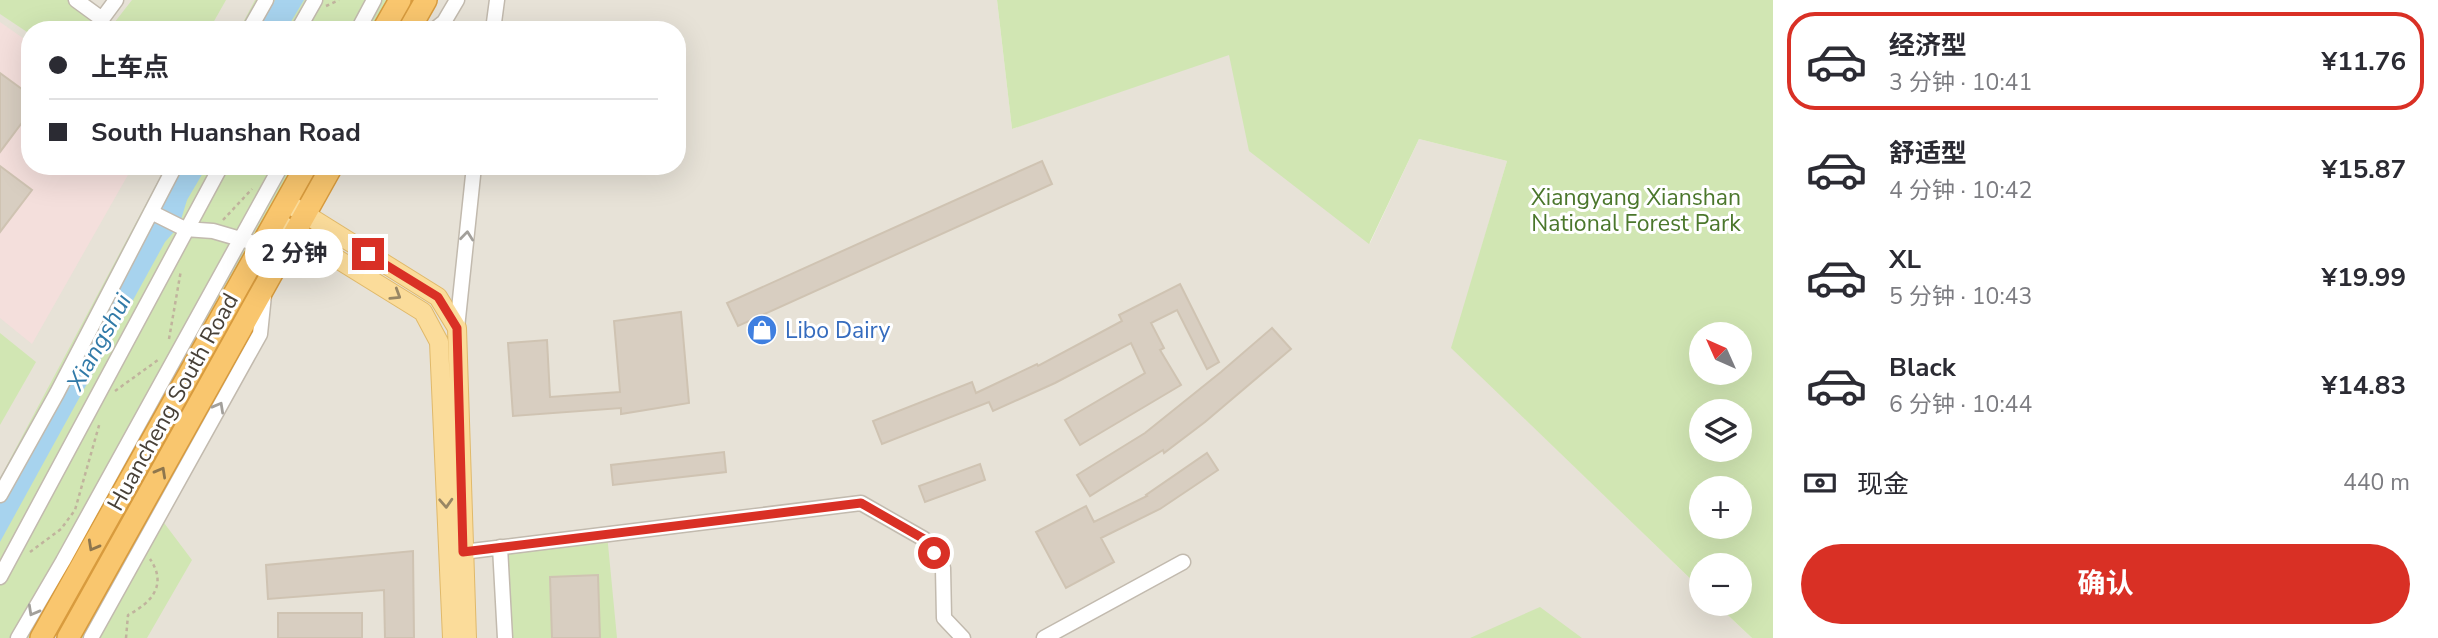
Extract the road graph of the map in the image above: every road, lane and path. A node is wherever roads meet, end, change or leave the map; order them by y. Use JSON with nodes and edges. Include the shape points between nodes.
{"nodes":[{"id":1,"x":76,"y":0,"type":"edge"},
{"id":2,"x":116,"y":0,"type":"edge"},
{"id":3,"x":266,"y":0,"type":"edge"},
{"id":4,"x":315,"y":0,"type":"edge"},
{"id":5,"x":374,"y":0,"type":"edge"},
{"id":6,"x":400,"y":0,"type":"edge"},
{"id":7,"x":426,"y":0,"type":"edge"},
{"id":8,"x":457,"y":0,"type":"edge"},
{"id":9,"x":497,"y":0,"type":"edge"},
{"id":10,"x":254,"y":21,"type":"edge"},
{"id":11,"x":303,"y":21,"type":"edge"},
{"id":12,"x":363,"y":21,"type":"edge"},
{"id":13,"x":388,"y":21,"type":"edge"},
{"id":14,"x":414,"y":21,"type":"edge"},
{"id":15,"x":445,"y":21,"type":"edge"},
{"id":16,"x":494,"y":21,"type":"edge"},
{"id":17,"x":170,"y":175,"type":"edge"},
{"id":18,"x":216,"y":175,"type":"edge"},
{"id":19,"x":276,"y":175,"type":"edge"},
{"id":20,"x":301,"y":175,"type":"edge"},
{"id":21,"x":327,"y":175,"type":"edge"},
{"id":22,"x":473,"y":175,"type":"edge"},
{"id":23,"x":257,"y":183,"type":"dead end"},
{"id":24,"x":286,"y":202,"type":"junction"},
{"id":25,"x":152,"y":212,"type":"junction"},
{"id":26,"x":306,"y":214,"type":"junction"},
{"id":27,"x":275,"y":221,"type":"junction"},
{"id":28,"x":185,"y":229,"type":"junction"},
{"id":29,"x":214,"y":231,"type":"junction"},
{"id":30,"x":295,"y":232,"type":"junction"},
{"id":31,"x":240,"y":239,"type":"junction"},
{"id":32,"x":261,"y":246,"type":"junction"},
{"id":33,"x":184,"y":262,"type":"dead end"},
{"id":34,"x":264,"y":287,"type":"junction"},
{"id":35,"x":457,"y":328,"type":"junction"},
{"id":36,"x":169,"y":343,"type":"dead end"},
{"id":37,"x":160,"y":359,"type":"dead end"},
{"id":38,"x":110,"y":398,"type":"dead end"},
{"id":39,"x":103,"y":412,"type":"dead end"},
{"id":40,"x":0,"y":495,"type":"edge"},
{"id":41,"x":500,"y":547,"type":"junction"},
{"id":42,"x":141,"y":549,"type":"junction"},
{"id":43,"x":463,"y":552,"type":"junction"},
{"id":44,"x":23,"y":559,"type":"dead end"},
{"id":45,"x":1183,"y":562,"type":"dead end"},
{"id":46,"x":0,"y":577,"type":"edge"},
{"id":47,"x":18,"y":638,"type":"edge"},
{"id":48,"x":41,"y":638,"type":"edge"},
{"id":49,"x":68,"y":638,"type":"edge"},
{"id":50,"x":91,"y":638,"type":"edge"},
{"id":51,"x":126,"y":638,"type":"edge"},
{"id":52,"x":452,"y":638,"type":"edge"},
{"id":53,"x":467,"y":638,"type":"edge"},
{"id":54,"x":505,"y":638,"type":"edge"},
{"id":55,"x":963,"y":638,"type":"edge"},
{"id":56,"x":1044,"y":638,"type":"edge"}],
"edges":[{"from":1,"to":2,"type":"street","via":[[102,19]]},
{"from":3,"to":10,"type":"street"},
{"from":4,"to":11,"type":"street"},
{"from":5,"to":12,"type":"street"},
{"from":6,"to":13,"type":"highway"},
{"from":7,"to":14,"type":"highway"},
{"from":8,"to":15,"type":"street"},
{"from":9,"to":16,"type":"street"},
{"from":17,"to":25,"type":"street"},
{"from":18,"to":28,"type":"street"},
{"from":19,"to":31,"type":"street"},
{"from":20,"to":24,"type":"highway","name":"Huancheng South Road"},
{"from":21,"to":26,"type":"highway","name":"Huancheng South Road"},
{"from":35,"to":22,"type":"street","one_way":true},
{"from":23,"to":29,"type":"path"},
{"from":24,"to":26,"type":"main road"},
{"from":24,"to":27,"type":"highway","name":"Huancheng South Road"},
{"from":25,"to":28,"type":"street"},
{"from":25,"to":40,"type":"street"},
{"from":26,"to":30,"type":"highway","name":"Huancheng South Road"},
{"from":26,"to":35,"type":"main road","via":[[438,297]]},
{"from":27,"to":30,"type":"main road"},
{"from":27,"to":32,"type":"highway","name":"Huancheng South Road"},
{"from":28,"to":29,"type":"street"},
{"from":28,"to":46,"type":"street"},
{"from":29,"to":31,"type":"street"},
{"from":30,"to":34,"type":"highway","name":"Huancheng South Road"},
{"from":30,"to":52,"type":"main road","one_way":true,"via":[[423,312],[439,342]]},
{"from":31,"to":32,"type":"street"},
{"from":31,"to":47,"type":"street","one_way":true},
{"from":32,"to":48,"type":"highway","name":"Huancheng South Road","one_way":true},
{"from":33,"to":36,"type":"path"},
{"from":42,"to":34,"type":"street","one_way":true,"via":[[260,334]]},
{"from":49,"to":34,"type":"highway","name":"Huancheng South Road","one_way":true},
{"from":35,"to":43,"type":"main road"},
{"from":37,"to":38,"type":"path"},
{"from":39,"to":44,"type":"path","via":[[75,510],[61,529]]},
{"from":41,"to":43,"type":"street"},
{"from":41,"to":54,"type":"street"},
{"from":41,"to":55,"type":"street","via":[[861,503],[924,539],[943,568],[944,618]]},
{"from":42,"to":50,"type":"street"},
{"from":42,"to":51,"type":"path","via":[[158,575],[155,592],[144,607],[128,615]]},
{"from":43,"to":53,"type":"main road"},
{"from":45,"to":56,"type":"street"}]}
